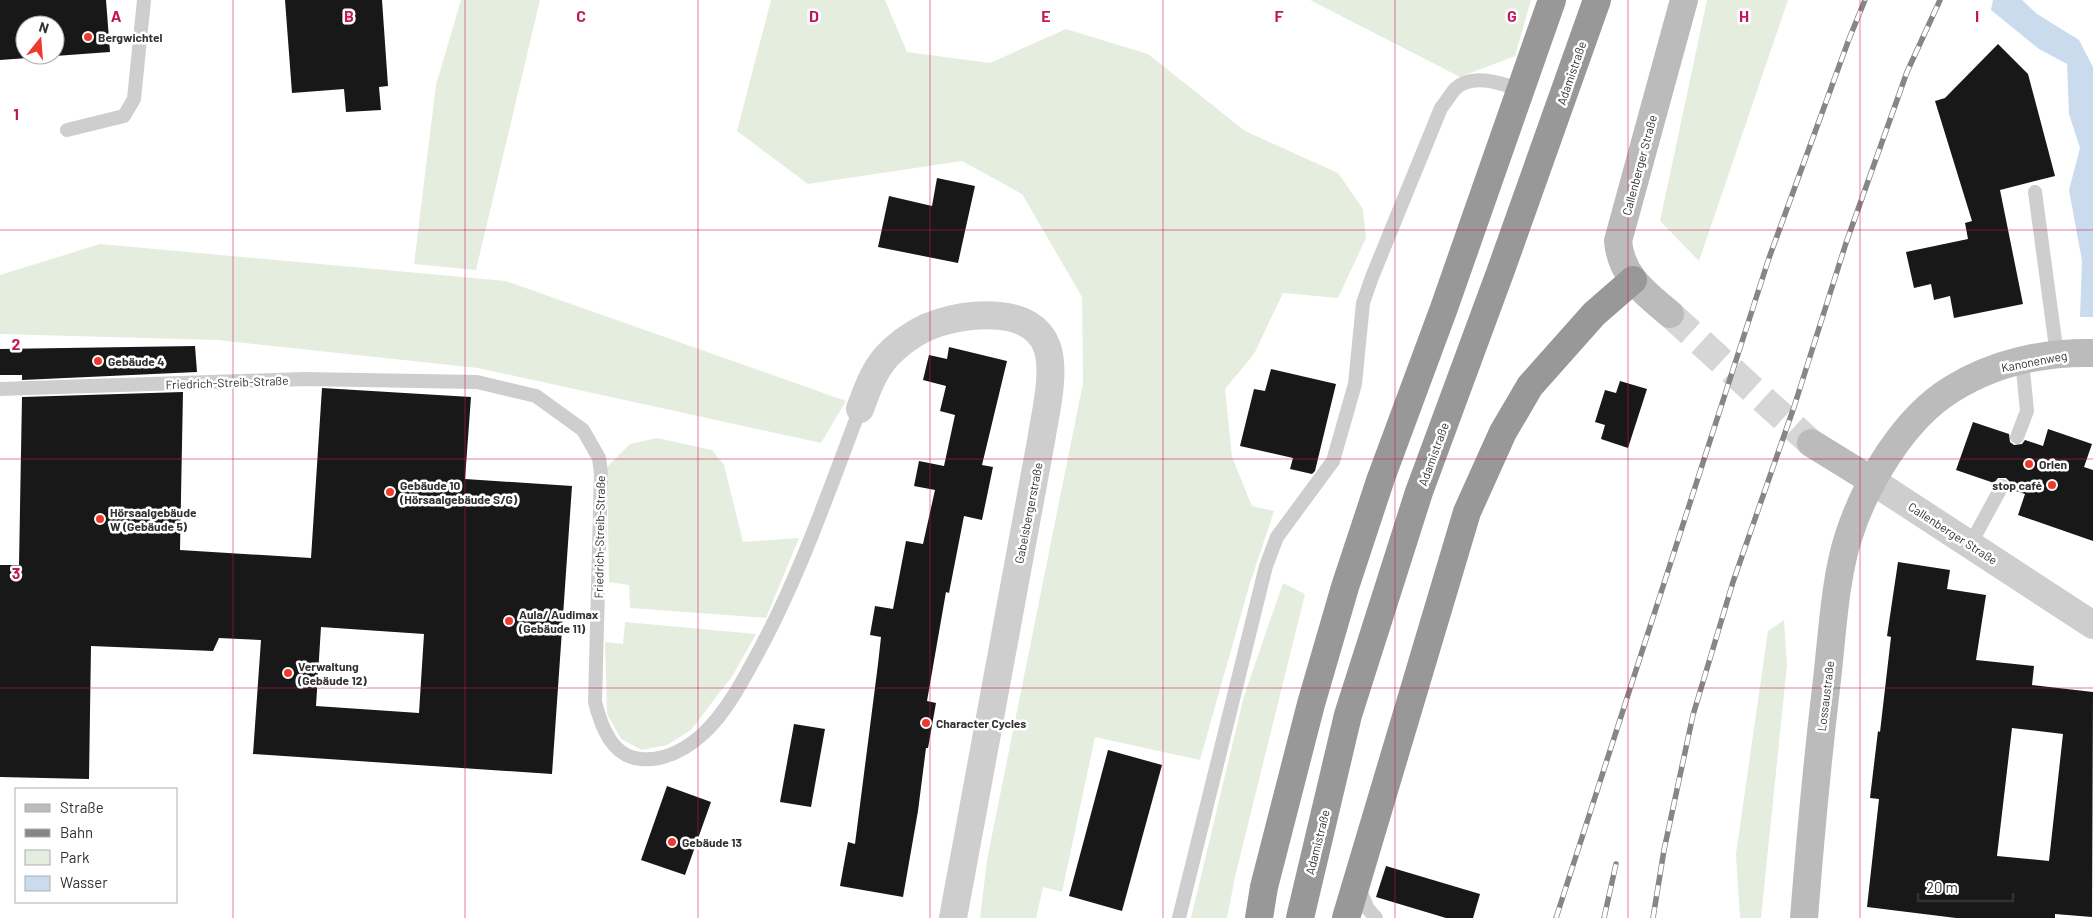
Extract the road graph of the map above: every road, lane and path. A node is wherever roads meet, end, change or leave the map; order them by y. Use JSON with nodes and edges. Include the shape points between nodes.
{"nodes":[{"id":1,"x":144,"y":0,"type":"edge"},
{"id":2,"x":1552,"y":0,"type":"edge"},
{"id":3,"x":1597,"y":0,"type":"edge"},
{"id":4,"x":1684,"y":0,"type":"edge"},
{"id":5,"x":1522,"y":90,"type":"junction"},
{"id":6,"x":67,"y":130,"type":"dead end"},
{"id":7,"x":2035,"y":192,"type":"dead end"},
{"id":8,"x":1633,"y":280,"type":"junction"},
{"id":9,"x":1670,"y":314,"type":"tunnel mouth"},
{"id":10,"x":2077,"y":354,"type":"edge"},
{"id":11,"x":2022,"y":360,"type":"junction"},
{"id":12,"x":0,"y":389,"type":"edge"},
{"id":13,"x":860,"y":409,"type":"joint"},
{"id":14,"x":2017,"y":437,"type":"dead end"},
{"id":15,"x":1811,"y":443,"type":"tunnel mouth"},
{"id":16,"x":1871,"y":480,"type":"junction"},
{"id":17,"x":2002,"y":486,"type":"dead end"},
{"id":18,"x":1970,"y":545,"type":"junction"},
{"id":19,"x":2093,"y":626,"type":"edge"},
{"id":20,"x":1356,"y":883,"type":"junction"},
{"id":21,"x":953,"y":918,"type":"edge"},
{"id":22,"x":1179,"y":918,"type":"edge"},
{"id":23,"x":1259,"y":918,"type":"edge"},
{"id":24,"x":1300,"y":918,"type":"edge"},
{"id":25,"x":1346,"y":918,"type":"edge"},
{"id":26,"x":1376,"y":918,"type":"edge"},
{"id":27,"x":1804,"y":918,"type":"edge"}],
"edges":[{"from":1,"to":6,"type":"lane","via":[[134,99],[124,116]]},
{"from":2,"to":5,"type":"highway"},
{"from":3,"to":24,"type":"highway","name":"Adamistraße","via":[[1419,492],[1348,715]]},
{"from":4,"to":8,"type":"street","name":"Callenberger Straße","via":[[1618,241],[1620,256]]},
{"from":5,"to":22,"type":"lane","via":[[1488,80],[1469,82],[1456,88],[1441,108],[1363,303],[1356,384],[1333,461],[1277,537],[1266,566]]},
{"from":5,"to":23,"type":"highway","via":[[1381,478],[1345,587],[1311,704]]},
{"from":7,"to":10,"type":"lane"},
{"from":8,"to":9,"type":"street","name":"Callenberger Straße"},
{"from":8,"to":20,"type":"highway","via":[[1594,314],[1530,386],[1503,432],[1467,512]]},
{"from":10,"to":11,"type":"street","name":"Kanonenweg"},
{"from":11,"to":14,"type":"lane","via":[[2027,410]]},
{"from":11,"to":16,"type":"street","name":"Kanonenweg","via":[[1992,369],[1933,402],[1902,436]]},
{"from":12,"to":13,"type":"lane","name":"Friedrich-Streib-Straße","via":[[342,380],[477,382],[536,396],[583,430],[599,458],[595,702],[599,721],[618,750],[633,758],[652,760],[679,752],[706,731],[739,688],[773,627]]},
{"from":13,"to":21,"type":"street","name":"Gabelsbergerstraße","via":[[879,364],[892,350],[938,323],[976,315],[1009,317],[1036,330],[1047,346],[1050,374],[1041,441]]},
{"from":15,"to":16,"type":"street","name":"Callenberger Straße"},
{"from":16,"to":18,"type":"street","name":"Callenberger Straße"},
{"from":16,"to":27,"type":"street","name":"Lossaustraße","via":[[1848,536],[1837,597]]},
{"from":17,"to":18,"type":"lane"},
{"from":18,"to":19,"type":"street","name":"Callenberger Straße"},
{"from":20,"to":25,"type":"highway"},
{"from":20,"to":26,"type":"lane"}]}
